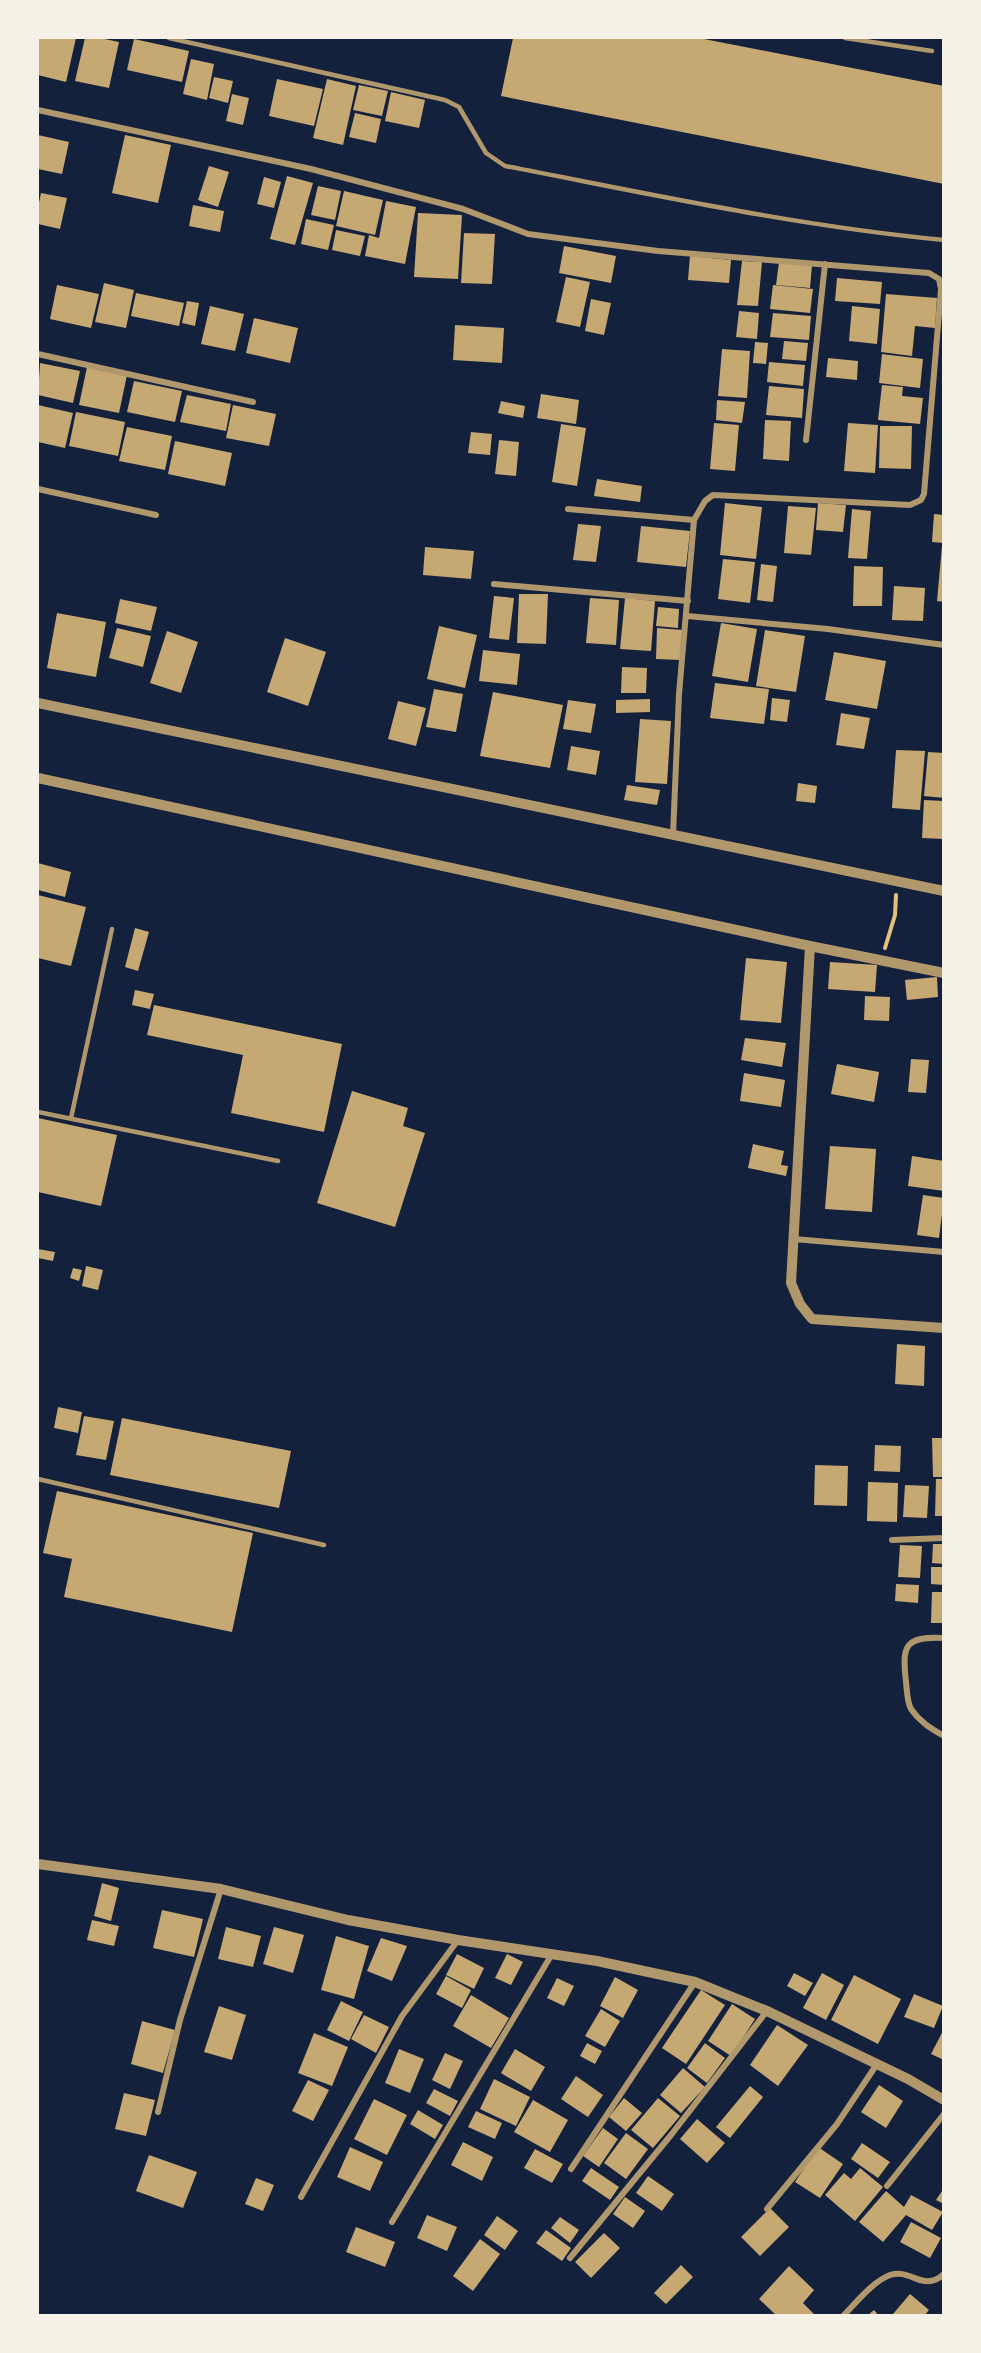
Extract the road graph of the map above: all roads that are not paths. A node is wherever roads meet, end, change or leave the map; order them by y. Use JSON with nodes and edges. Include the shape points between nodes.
{"nodes":[{"id":1,"x":169,"y":38,"type":"edge"},
{"id":2,"x":845,"y":38,"type":"edge"},
{"id":3,"x":932,"y":51,"type":"dead end"},
{"id":4,"x":38,"y":110,"type":"edge"},
{"id":5,"x":944,"y":240,"type":"edge"},
{"id":6,"x":825,"y":264,"type":"junction"},
{"id":7,"x":38,"y":354,"type":"edge"},
{"id":8,"x":253,"y":402,"type":"dead end"},
{"id":9,"x":806,"y":440,"type":"dead end"},
{"id":10,"x":38,"y":489,"type":"edge"},
{"id":11,"x":568,"y":509,"type":"dead end"},
{"id":12,"x":156,"y":515,"type":"dead end"},
{"id":13,"x":694,"y":520,"type":"junction"},
{"id":14,"x":494,"y":584,"type":"dead end"},
{"id":15,"x":688,"y":601,"type":"junction"},
{"id":16,"x":687,"y":616,"type":"junction"},
{"id":17,"x":944,"y":645,"type":"edge"},
{"id":18,"x":38,"y":703,"type":"edge"},
{"id":19,"x":38,"y":778,"type":"edge"},
{"id":20,"x":673,"y":836,"type":"junction"},
{"id":21,"x":944,"y":891,"type":"edge"},
{"id":22,"x":112,"y":929,"type":"dead end"},
{"id":23,"x":810,"y":946,"type":"junction"},
{"id":24,"x":944,"y":973,"type":"edge"},
{"id":25,"x":38,"y":1112,"type":"edge"},
{"id":26,"x":71,"y":1118,"type":"junction"},
{"id":27,"x":278,"y":1161,"type":"dead end"},
{"id":28,"x":794,"y":1239,"type":"junction"},
{"id":29,"x":944,"y":1251,"type":"edge"},
{"id":30,"x":944,"y":1328,"type":"edge"},
{"id":31,"x":38,"y":1479,"type":"edge"},
{"id":32,"x":944,"y":1538,"type":"edge"},
{"id":33,"x":892,"y":1540,"type":"dead end"},
{"id":34,"x":324,"y":1545,"type":"dead end"},
{"id":35,"x":944,"y":1638,"type":"edge"},
{"id":36,"x":944,"y":1736,"type":"edge"},
{"id":37,"x":38,"y":1864,"type":"edge"},
{"id":38,"x":221,"y":1889,"type":"junction"},
{"id":39,"x":458,"y":1940,"type":"junction"},
{"id":40,"x":553,"y":1954,"type":"junction"},
{"id":41,"x":695,"y":1982,"type":"junction"},
{"id":42,"x":767,"y":2011,"type":"junction"},
{"id":43,"x":877,"y":2064,"type":"junction"},
{"id":44,"x":944,"y":2100,"type":"edge"},
{"id":45,"x":158,"y":2112,"type":"dead end"},
{"id":46,"x":944,"y":2114,"type":"edge"},
{"id":47,"x":571,"y":2169,"type":"dead end"},
{"id":48,"x":887,"y":2186,"type":"dead end"},
{"id":49,"x":301,"y":2197,"type":"dead end"},
{"id":50,"x":767,"y":2209,"type":"dead end"},
{"id":51,"x":392,"y":2222,"type":"dead end"},
{"id":52,"x":570,"y":2258,"type":"dead end"},
{"id":53,"x":944,"y":2274,"type":"edge"},
{"id":54,"x":843,"y":2316,"type":"edge"}],
"edges":[{"from":1,"to":5,"type":"lane","via":[[445,100],[459,108],[486,153],[505,166],[797,220]]},
{"from":2,"to":3,"type":"lane"},
{"from":4,"to":6,"type":"street","via":[[311,169],[464,209],[528,234]]},
{"from":6,"to":9,"type":"street"},
{"from":6,"to":13,"type":"street","via":[[929,273],[939,279],[921,501],[915,505],[713,495]]},
{"from":7,"to":8,"type":"street"},
{"from":10,"to":12,"type":"street"},
{"from":11,"to":13,"type":"street"},
{"from":13,"to":15,"type":"street"},
{"from":14,"to":15,"type":"street"},
{"from":15,"to":16,"type":"street"},
{"from":16,"to":17,"type":"street"},
{"from":16,"to":20,"type":"street","via":[[679,694]]},
{"from":18,"to":20,"type":"street"},
{"from":19,"to":23,"type":"street"},
{"from":20,"to":21,"type":"street"},
{"from":22,"to":26,"type":"lane"},
{"from":23,"to":24,"type":"street"},
{"from":23,"to":28,"type":"street"},
{"from":25,"to":26,"type":"lane"},
{"from":26,"to":27,"type":"lane"},
{"from":28,"to":29,"type":"street"},
{"from":28,"to":30,"type":"street","via":[[791,1283],[812,1319]]},
{"from":31,"to":34,"type":"lane"},
{"from":32,"to":33,"type":"street"},
{"from":35,"to":36,"type":"street","via":[[924,1637],[912,1642],[903,1654],[909,1707],[922,1724]]},
{"from":37,"to":38,"type":"street"},
{"from":38,"to":39,"type":"street","via":[[348,1920]]},
{"from":38,"to":45,"type":"street","via":[[180,2020]]},
{"from":39,"to":40,"type":"street"},
{"from":39,"to":49,"type":"street","via":[[402,2016]]},
{"from":40,"to":41,"type":"street"},
{"from":40,"to":51,"type":"street"},
{"from":41,"to":42,"type":"street"},
{"from":41,"to":47,"type":"street"},
{"from":42,"to":43,"type":"street"},
{"from":42,"to":52,"type":"street"},
{"from":43,"to":44,"type":"street"},
{"from":43,"to":50,"type":"street","via":[[837,2124]]},
{"from":46,"to":48,"type":"street"},
{"from":53,"to":54,"type":"street","via":[[929,2283],[892,2274],[879,2281]]}]}
